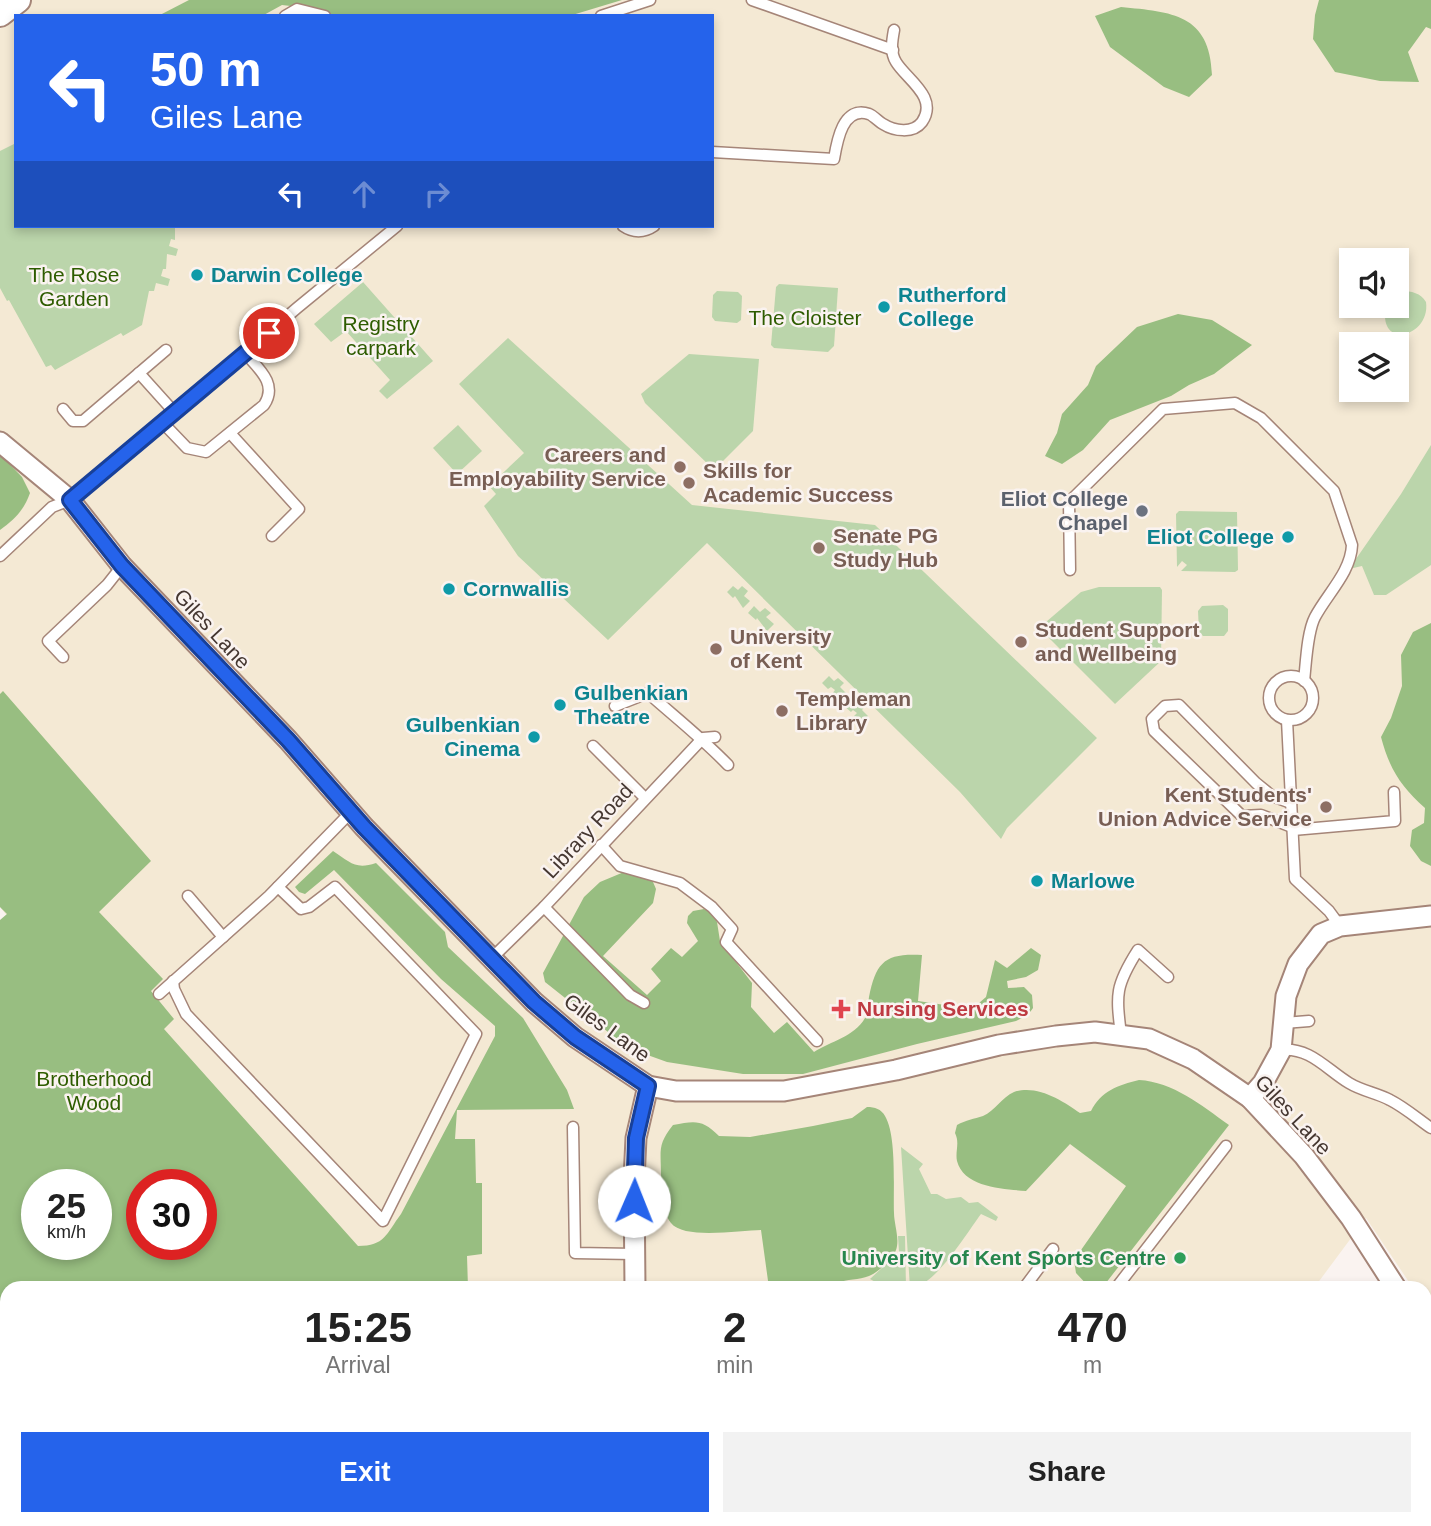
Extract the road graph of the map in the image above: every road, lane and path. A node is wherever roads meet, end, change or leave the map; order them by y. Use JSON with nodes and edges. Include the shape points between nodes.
{"nodes":[{"id":1,"x":18,"y":0,"type":"edge"},
{"id":2,"x":650,"y":0,"type":"edge"},
{"id":3,"x":752,"y":0,"type":"edge"},
{"id":4,"x":288,"y":14,"type":"edge"},
{"id":5,"x":317,"y":14,"type":"edge"},
{"id":6,"x":607,"y":14,"type":"edge"},
{"id":7,"x":0,"y":15,"type":"edge"},
{"id":8,"x":894,"y":30,"type":"dead end"},
{"id":9,"x":893,"y":50,"type":"junction"},
{"id":10,"x":714,"y":152,"type":"edge"},
{"id":11,"x":395,"y":228,"type":"edge"},
{"id":12,"x":627,"y":228,"type":"edge"},
{"id":13,"x":650,"y":228,"type":"edge"},
{"id":14,"x":166,"y":351,"type":"dead end"},
{"id":15,"x":245,"y":353,"type":"junction"},
{"id":16,"x":139,"y":373,"type":"junction"},
{"id":17,"x":63,"y":409,"type":"dead end"},
{"id":18,"x":174,"y":413,"type":"junction"},
{"id":19,"x":163,"y":423,"type":"junction"},
{"id":20,"x":230,"y":433,"type":"junction"},
{"id":21,"x":0,"y":442,"type":"edge"},
{"id":22,"x":70,"y":500,"type":"junction"},
{"id":23,"x":272,"y":536,"type":"dead end"},
{"id":24,"x":0,"y":556,"type":"edge"},
{"id":25,"x":122,"y":566,"type":"junction"},
{"id":26,"x":1070,"y":570,"type":"dead end"},
{"id":27,"x":63,"y":657,"type":"dead end"},
{"id":28,"x":1304,"y":681,"type":"junction"},
{"id":29,"x":615,"y":706,"type":"dead end"},
{"id":30,"x":1287,"y":720,"type":"junction"},
{"id":31,"x":715,"y":737,"type":"dead end"},
{"id":32,"x":703,"y":738,"type":"junction"},
{"id":33,"x":593,"y":746,"type":"dead end"},
{"id":34,"x":728,"y":765,"type":"dead end"},
{"id":35,"x":1394,"y":792,"type":"dead end"},
{"id":36,"x":645,"y":798,"type":"junction"},
{"id":37,"x":1291,"y":803,"type":"junction"},
{"id":38,"x":351,"y":813,"type":"junction"},
{"id":39,"x":1292,"y":828,"type":"junction"},
{"id":40,"x":601,"y":845,"type":"junction"},
{"id":41,"x":278,"y":887,"type":"junction"},
{"id":42,"x":188,"y":895,"type":"dead end"},
{"id":43,"x":544,"y":907,"type":"junction"},
{"id":44,"x":1431,"y":916,"type":"edge"},
{"id":45,"x":1340,"y":926,"type":"junction"},
{"id":46,"x":223,"y":937,"type":"junction"},
{"id":47,"x":492,"y":958,"type":"junction"},
{"id":48,"x":1168,"y":977,"type":"dead end"},
{"id":49,"x":173,"y":981,"type":"junction"},
{"id":50,"x":159,"y":994,"type":"dead end"},
{"id":51,"x":644,"y":1003,"type":"dead end"},
{"id":52,"x":1309,"y":1021,"type":"dead end"},
{"id":53,"x":1284,"y":1023,"type":"junction"},
{"id":54,"x":1121,"y":1035,"type":"junction"},
{"id":55,"x":817,"y":1041,"type":"dead end"},
{"id":56,"x":1281,"y":1050,"type":"junction"},
{"id":57,"x":648,"y":1086,"type":"junction"},
{"id":58,"x":1250,"y":1098,"type":"junction"},
{"id":59,"x":573,"y":1127,"type":"dead end"},
{"id":60,"x":1431,"y":1128,"type":"edge"},
{"id":61,"x":1226,"y":1146,"type":"dead end"},
{"id":62,"x":1053,"y":1249,"type":"dead end"},
{"id":63,"x":634,"y":1254,"type":"junction"},
{"id":64,"x":635,"y":1281,"type":"edge"},
{"id":65,"x":1029,"y":1281,"type":"edge"},
{"id":66,"x":1121,"y":1281,"type":"edge"},
{"id":67,"x":1392,"y":1281,"type":"edge"}],
"edges":[{"from":1,"to":7,"type":"street"},
{"from":2,"to":6,"type":"lane"},
{"from":3,"to":9,"type":"lane"},
{"from":4,"to":5,"type":"lane","via":[[297,9]]},
{"from":8,"to":9,"type":"lane"},
{"from":9,"to":10,"type":"lane","via":[[894,60],[918,85],[924,99],[926,114],[920,125],[895,131],[869,114],[857,115],[844,122],[834,159]]},
{"from":11,"to":15,"type":"lane"},
{"from":12,"to":13,"type":"lane","via":[[642,232]]},
{"from":14,"to":16,"type":"lane"},
{"from":15,"to":18,"type":"lane"},
{"from":15,"to":20,"type":"lane","via":[[267,379],[270,397]]},
{"from":16,"to":17,"type":"lane","via":[[83,421],[73,421]]},
{"from":16,"to":18,"type":"lane"},
{"from":18,"to":19,"type":"lane"},
{"from":19,"to":20,"type":"lane","via":[[187,448],[201,452],[211,450]]},
{"from":19,"to":22,"type":"lane"},
{"from":20,"to":23,"type":"lane","via":[[299,509]]},
{"from":21,"to":22,"type":"street","name":"Giles Lane"},
{"from":22,"to":24,"type":"lane","via":[[52,507]]},
{"from":22,"to":25,"type":"street","name":"Giles Lane"},
{"from":25,"to":27,"type":"lane","via":[[48,641]]},
{"from":25,"to":38,"type":"street","name":"Giles Lane"},
{"from":26,"to":28,"type":"lane","via":[[1069,502],[1163,409],[1235,403],[1261,418],[1334,491],[1352,545],[1352,555],[1338,582],[1313,619]]},
{"from":28,"to":30,"type":"lane","via":[[1312,696],[1310,709],[1300,718]]},
{"from":28,"to":30,"type":"lane","via":[[1285,677],[1270,691],[1272,710]]},
{"from":29,"to":32,"type":"lane","via":[[648,693]]},
{"from":30,"to":37,"type":"lane"},
{"from":31,"to":32,"type":"lane"},
{"from":32,"to":34,"type":"lane"},
{"from":32,"to":36,"type":"lane","name":"Library Road"},
{"from":33,"to":36,"type":"lane"},
{"from":35,"to":39,"type":"lane","via":[[1395,821]]},
{"from":36,"to":40,"type":"lane","name":"Library Road"},
{"from":37,"to":39,"type":"lane"},
{"from":37,"to":39,"type":"lane","via":[[1256,783],[1179,705],[1165,706],[1152,719],[1154,731],[1242,816],[1261,815]]},
{"from":38,"to":41,"type":"lane"},
{"from":38,"to":47,"type":"street","name":"Giles Lane"},
{"from":39,"to":45,"type":"lane","via":[[1295,879]]},
{"from":40,"to":43,"type":"lane","name":"Library Road"},
{"from":40,"to":55,"type":"lane","via":[[620,866],[680,883],[712,907],[733,929],[726,942]]},
{"from":41,"to":46,"type":"lane"},
{"from":41,"to":49,"type":"lane","via":[[300,909],[335,887],[476,1034],[383,1221],[186,1014]]},
{"from":42,"to":46,"type":"lane"},
{"from":43,"to":47,"type":"lane","name":"Library Road"},
{"from":43,"to":51,"type":"lane","via":[[630,995]]},
{"from":44,"to":45,"type":"street"},
{"from":45,"to":53,"type":"street","via":[[1321,934],[1298,964],[1286,996]]},
{"from":46,"to":49,"type":"lane"},
{"from":47,"to":57,"type":"street","name":"Giles Lane","via":[[562,1026]]},
{"from":48,"to":54,"type":"lane","via":[[1138,950],[1122,976],[1117,1001]]},
{"from":49,"to":50,"type":"lane"},
{"from":52,"to":53,"type":"lane"},
{"from":53,"to":56,"type":"street"},
{"from":54,"to":57,"type":"street","name":"Giles Lane","via":[[1095,1032],[999,1045],[784,1091],[676,1091]]},
{"from":54,"to":58,"type":"street","name":"Giles Lane","via":[[1149,1039],[1193,1059]]},
{"from":56,"to":58,"type":"street"},
{"from":56,"to":60,"type":"lane","via":[[1296,1049]]},
{"from":57,"to":63,"type":"street","via":[[636,1138]]},
{"from":58,"to":67,"type":"street","name":"Giles Lane","via":[[1304,1156]]},
{"from":59,"to":63,"type":"lane","via":[[575,1253]]},
{"from":61,"to":66,"type":"lane"},
{"from":62,"to":65,"type":"lane"},
{"from":63,"to":64,"type":"street"}]}
